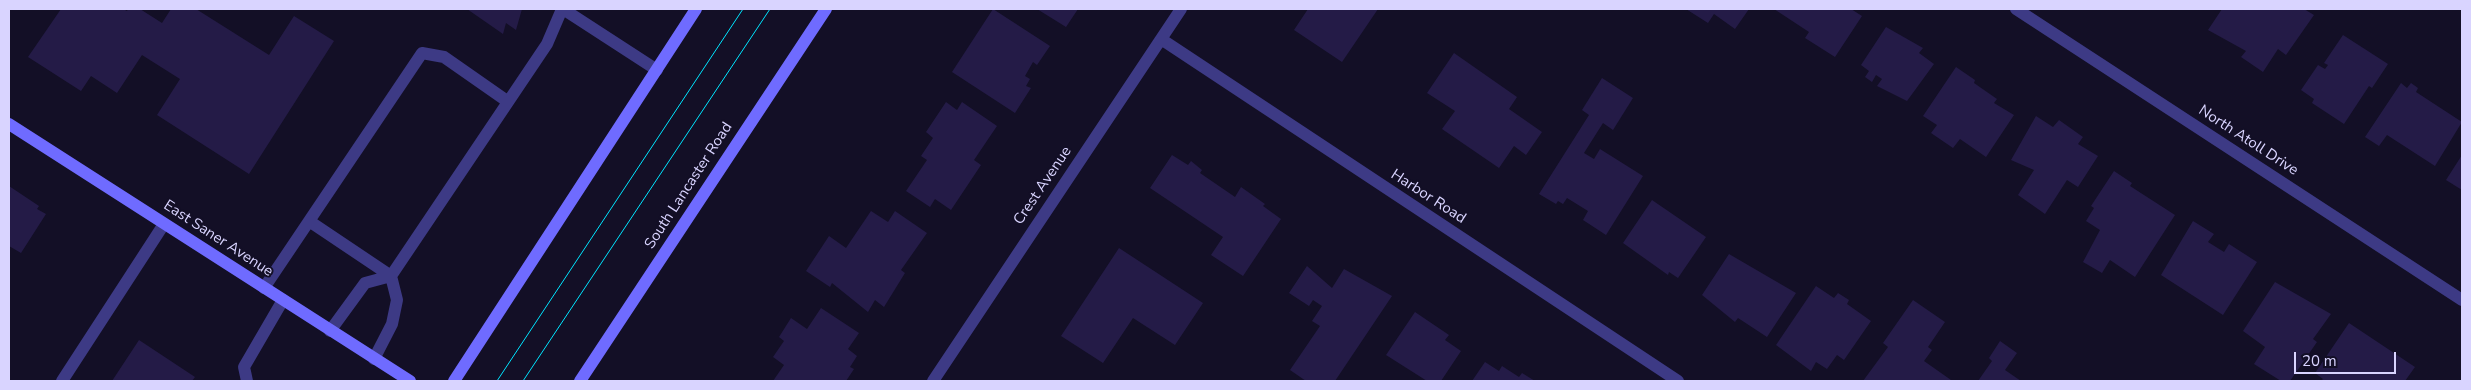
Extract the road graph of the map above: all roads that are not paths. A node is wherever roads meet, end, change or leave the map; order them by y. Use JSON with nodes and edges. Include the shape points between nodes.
{"nodes":[{"id":1,"x":562,"y":9,"type":"edge"},
{"id":2,"x":696,"y":9,"type":"edge"},
{"id":3,"x":826,"y":9,"type":"edge"},
{"id":4,"x":1181,"y":9,"type":"edge"},
{"id":5,"x":2016,"y":9,"type":"edge"},
{"id":6,"x":1161,"y":39,"type":"junction"},
{"id":7,"x":657,"y":70,"type":"junction"},
{"id":8,"x":507,"y":101,"type":"junction"},
{"id":9,"x":9,"y":124,"type":"edge"},
{"id":10,"x":309,"y":221,"type":"junction"},
{"id":11,"x":164,"y":224,"type":"junction"},
{"id":12,"x":391,"y":276,"type":"junction"},
{"id":13,"x":264,"y":288,"type":"junction"},
{"id":14,"x":283,"y":300,"type":"junction"},
{"id":15,"x":2462,"y":300,"type":"edge"},
{"id":16,"x":330,"y":331,"type":"junction"},
{"id":17,"x":374,"y":359,"type":"junction"},
{"id":18,"x":62,"y":381,"type":"edge"},
{"id":19,"x":247,"y":381,"type":"edge"},
{"id":20,"x":410,"y":381,"type":"edge"},
{"id":21,"x":454,"y":381,"type":"edge"},
{"id":22,"x":580,"y":381,"type":"edge"},
{"id":23,"x":932,"y":381,"type":"edge"},
{"id":24,"x":1678,"y":381,"type":"edge"}],
"edges":[{"from":1,"to":7,"type":"street"},
{"from":1,"to":8,"type":"street","via":[[547,44]]},
{"from":2,"to":7,"type":"main road"},
{"from":3,"to":22,"type":"main road","name":"South Lancaster Road"},
{"from":4,"to":6,"type":"street","name":"Crest Avenue"},
{"from":5,"to":15,"type":"street","name":"North Atoll Drive"},
{"from":6,"to":23,"type":"street","name":"Crest Avenue"},
{"from":6,"to":24,"type":"street","name":"Harbor Road"},
{"from":7,"to":21,"type":"main road"},
{"from":8,"to":10,"type":"street","via":[[444,56],[422,53]]},
{"from":8,"to":12,"type":"street"},
{"from":9,"to":11,"type":"main road","name":"East Saner Avenue"},
{"from":10,"to":12,"type":"street"},
{"from":10,"to":13,"type":"street"},
{"from":11,"to":13,"type":"main road","name":"East Saner Avenue"},
{"from":11,"to":18,"type":"street"},
{"from":12,"to":16,"type":"street","via":[[365,283]]},
{"from":12,"to":17,"type":"street","via":[[397,300],[392,324]]},
{"from":13,"to":14,"type":"main road","name":"East Saner Avenue"},
{"from":14,"to":16,"type":"main road","name":"East Saner Avenue"},
{"from":14,"to":19,"type":"street","via":[[244,367]]},
{"from":16,"to":17,"type":"main road","name":"East Saner Avenue"},
{"from":17,"to":20,"type":"main road","name":"East Saner Avenue"}]}
